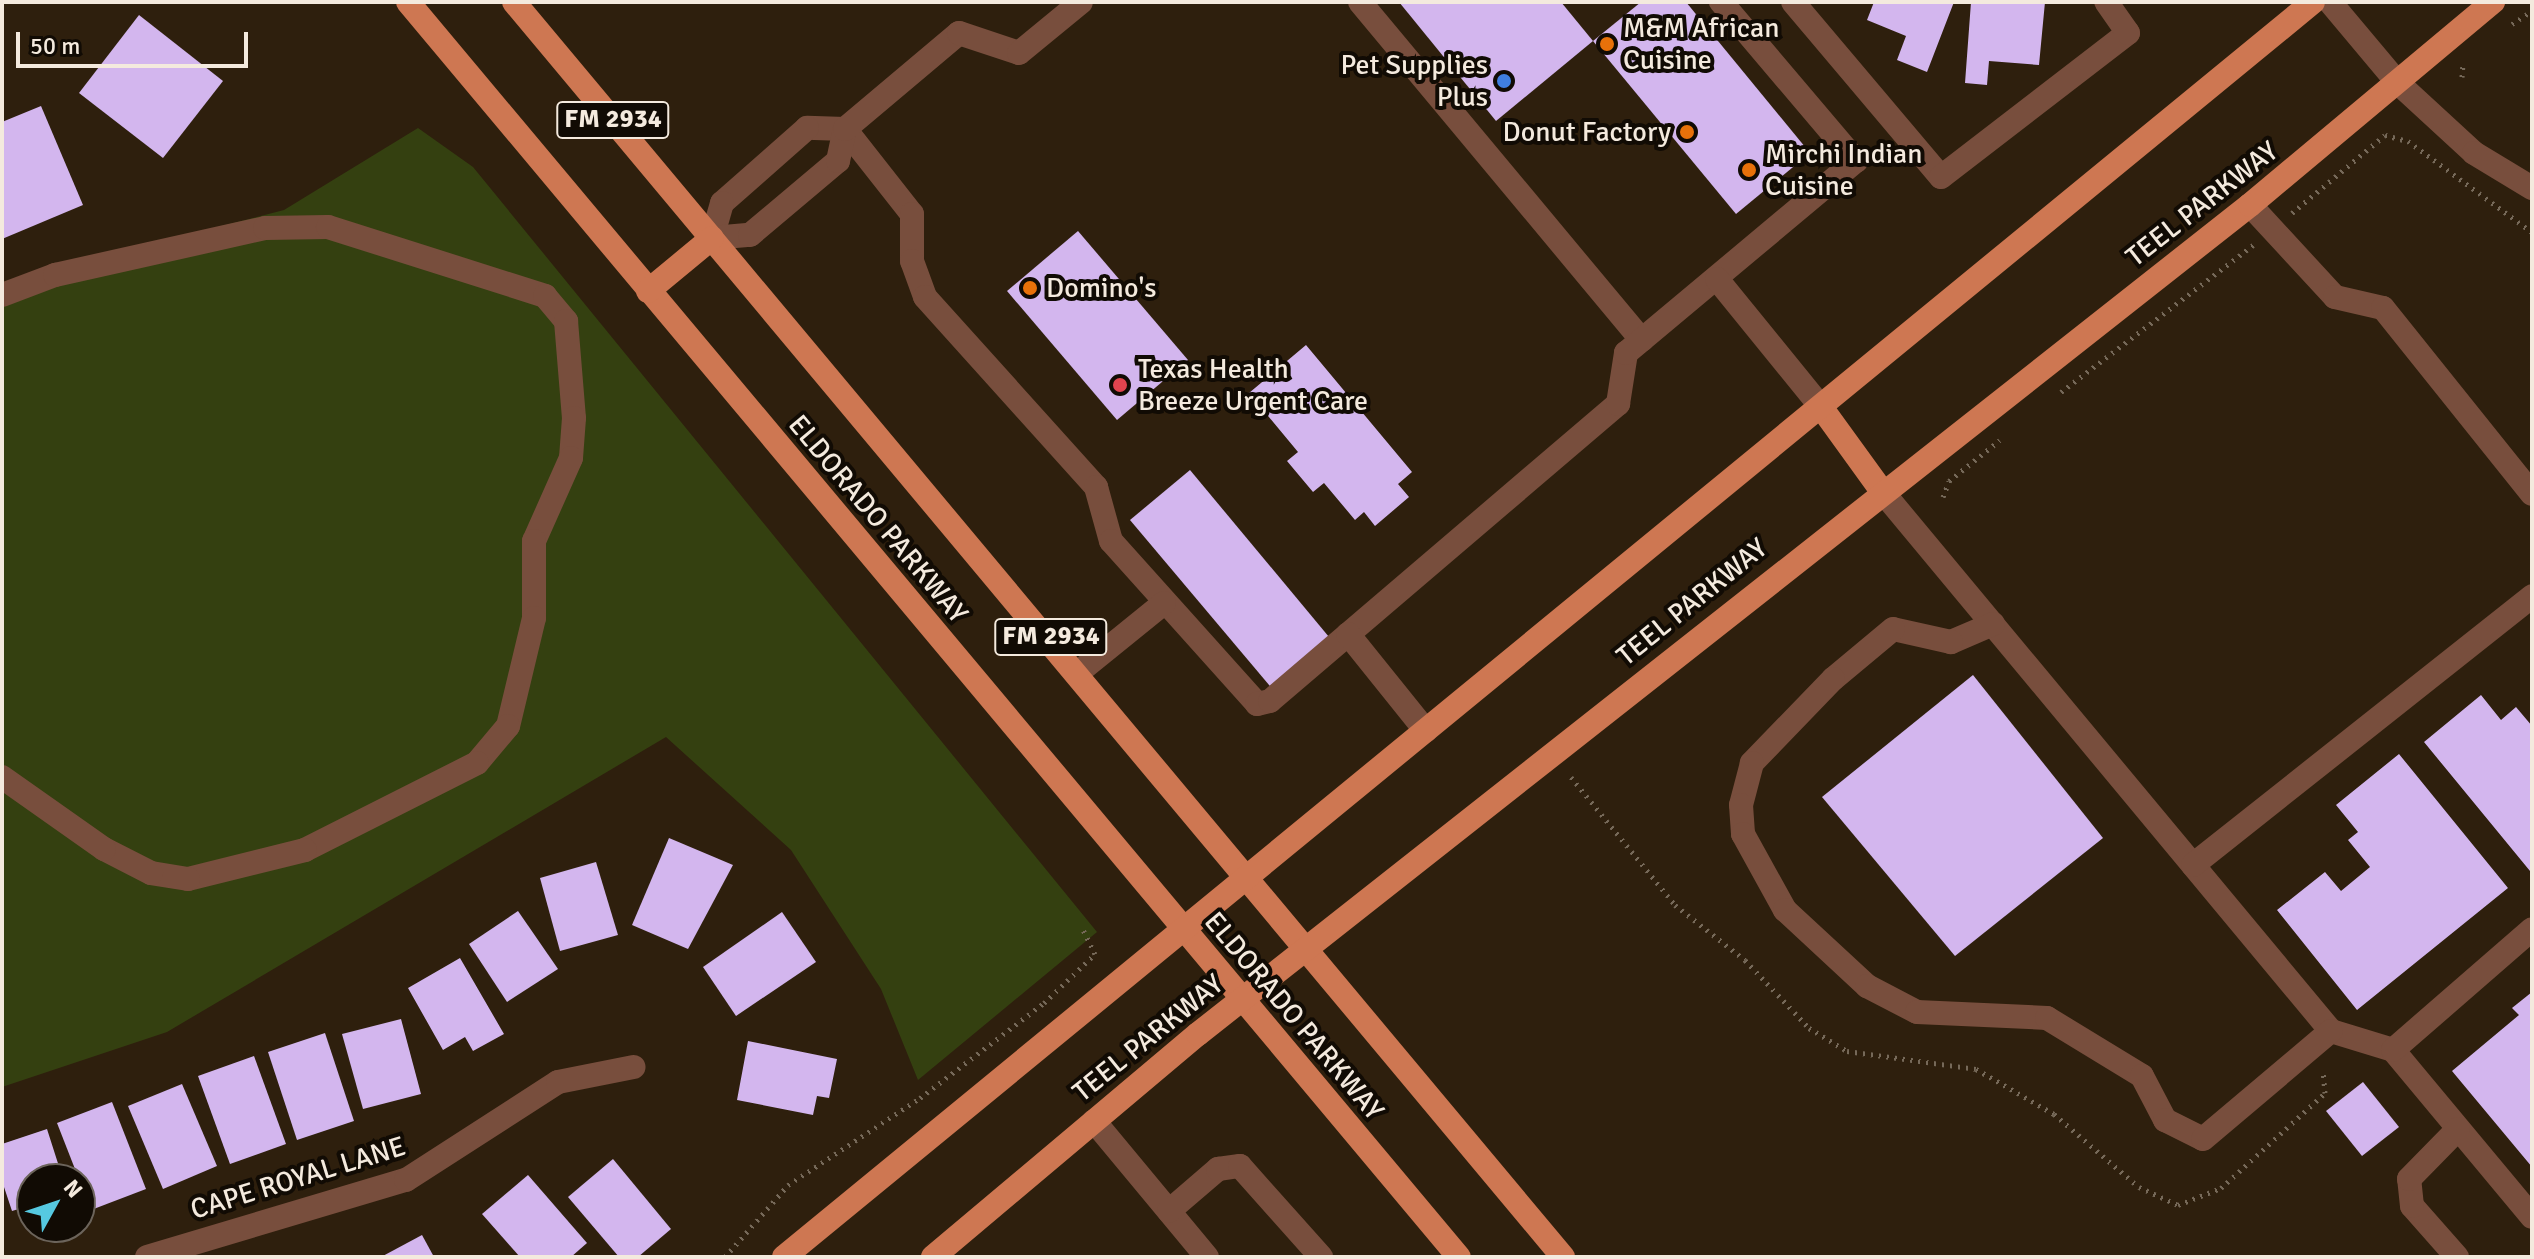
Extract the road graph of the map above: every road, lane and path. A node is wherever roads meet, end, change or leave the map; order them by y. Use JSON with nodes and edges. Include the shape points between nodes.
{"nodes":[{"id":1,"x":408,"y":2,"type":"edge"},
{"id":2,"x":514,"y":2,"type":"edge"},
{"id":3,"x":1081,"y":2,"type":"edge"},
{"id":4,"x":1360,"y":2,"type":"edge"},
{"id":5,"x":1721,"y":2,"type":"edge"},
{"id":6,"x":1793,"y":2,"type":"edge"},
{"id":7,"x":2106,"y":2,"type":"edge"},
{"id":8,"x":2313,"y":2,"type":"edge"},
{"id":9,"x":2330,"y":2,"type":"edge"},
{"id":10,"x":2493,"y":2,"type":"edge"},
{"id":11,"x":2398,"y":83,"type":"junction"},
{"id":12,"x":845,"y":129,"type":"junction"},
{"id":13,"x":2532,"y":188,"type":"edge"},
{"id":14,"x":2250,"y":205,"type":"junction"},
{"id":15,"x":2272,"y":229,"type":"junction"},
{"id":16,"x":2532,"y":232,"type":"edge"},
{"id":17,"x":712,"y":238,"type":"junction"},
{"id":18,"x":1717,"y":279,"type":"junction"},
{"id":19,"x":648,"y":291,"type":"junction"},
{"id":20,"x":2,"y":295,"type":"edge"},
{"id":21,"x":1642,"y":340,"type":"junction"},
{"id":22,"x":2047,"y":401,"type":"dead end"},
{"id":23,"x":1821,"y":407,"type":"junction"},
{"id":24,"x":2014,"y":429,"type":"dead end"},
{"id":25,"x":1881,"y":490,"type":"junction"},
{"id":26,"x":2532,"y":494,"type":"edge"},
{"id":27,"x":1943,"y":497,"type":"dead end"},
{"id":28,"x":2532,"y":596,"type":"edge"},
{"id":29,"x":1164,"y":603,"type":"junction"},
{"id":30,"x":1993,"y":624,"type":"junction"},
{"id":31,"x":1348,"y":634,"type":"junction"},
{"id":32,"x":1080,"y":671,"type":"junction"},
{"id":33,"x":1426,"y":731,"type":"junction"},
{"id":34,"x":2,"y":777,"type":"edge"},
{"id":35,"x":2193,"y":865,"type":"junction"},
{"id":36,"x":1249,"y":876,"type":"junction"},
{"id":37,"x":1082,"y":927,"type":"dead end"},
{"id":38,"x":2532,"y":929,"type":"edge"},
{"id":39,"x":1182,"y":931,"type":"junction"},
{"id":40,"x":1307,"y":947,"type":"junction"},
{"id":41,"x":1241,"y":1000,"type":"junction"},
{"id":42,"x":2331,"y":1031,"type":"junction"},
{"id":43,"x":2393,"y":1050,"type":"junction"},
{"id":44,"x":634,"y":1067,"type":"dead end"},
{"id":45,"x":1094,"y":1121,"type":"junction"},
{"id":46,"x":2458,"y":1129,"type":"junction"},
{"id":47,"x":1169,"y":1211,"type":"junction"},
{"id":48,"x":2532,"y":1217,"type":"edge"},
{"id":49,"x":219,"y":1246,"type":"edge"},
{"id":50,"x":147,"y":1257,"type":"edge"},
{"id":51,"x":725,"y":1257,"type":"edge"},
{"id":52,"x":784,"y":1257,"type":"edge"},
{"id":53,"x":933,"y":1257,"type":"edge"},
{"id":54,"x":1207,"y":1257,"type":"edge"},
{"id":55,"x":1321,"y":1257,"type":"edge"},
{"id":56,"x":1459,"y":1257,"type":"edge"},
{"id":57,"x":1563,"y":1257,"type":"edge"},
{"id":58,"x":2457,"y":1257,"type":"edge"}],
"edges":[{"from":1,"to":19,"type":"main road","name":"ELDORADO PARKWAY","number":"FM 2934"},
{"from":2,"to":17,"type":"main road","name":"ELDORADO PARKWAY","number":"FM 2934"},
{"from":3,"to":12,"type":"street","via":[[1019,53],[959,33]]},
{"from":4,"to":21,"type":"street"},
{"from":5,"to":18,"type":"street","via":[[1856,161]]},
{"from":6,"to":7,"type":"street","via":[[1941,177],[2128,33]]},
{"from":8,"to":23,"type":"main road"},
{"from":9,"to":11,"type":"street"},
{"from":10,"to":11,"type":"main road","name":"TEEL PARKWAY"},
{"from":11,"to":13,"type":"street","via":[[2474,153]]},
{"from":11,"to":14,"type":"main road","name":"TEEL PARKWAY"},
{"from":12,"to":17,"type":"street","via":[[838,161],[750,235]]},
{"from":12,"to":17,"type":"street","via":[[807,128],[722,203]]},
{"from":12,"to":29,"type":"street","via":[[912,214],[913,268],[925,297],[1096,487],[1111,541]]},
{"from":14,"to":15,"type":"street"},
{"from":14,"to":25,"type":"main road","name":"TEEL PARKWAY"},
{"from":15,"to":16,"type":"path","via":[[2385,135],[2408,141]]},
{"from":15,"to":22,"type":"path","via":[[2165,318]]},
{"from":15,"to":26,"type":"street","via":[[2335,297],[2383,308]]},
{"from":17,"to":19,"type":"main road"},
{"from":17,"to":32,"type":"main road","name":"ELDORADO PARKWAY","number":"FM 2934"},
{"from":18,"to":21,"type":"street"},
{"from":18,"to":23,"type":"street"},
{"from":19,"to":39,"type":"main road","name":"ELDORADO PARKWAY","number":"FM 2934"},
{"from":20,"to":34,"type":"street","via":[[55,275],[251,231],[328,227],[545,296],[566,321],[574,418],[571,458],[534,541],[534,618],[511,715],[477,763],[305,850],[188,879],[151,873],[104,849]]},
{"from":21,"to":31,"type":"street","via":[[1622,359],[1618,404]]},
{"from":23,"to":25,"type":"main road"},
{"from":23,"to":33,"type":"main road"},
{"from":24,"to":27,"type":"path","via":[[1949,481]]},
{"from":25,"to":30,"type":"street"},
{"from":25,"to":40,"type":"main road","name":"TEEL PARKWAY"},
{"from":28,"to":35,"type":"street"},
{"from":29,"to":31,"type":"street","via":[[1257,704],[1270,701]]},
{"from":29,"to":32,"type":"street"},
{"from":30,"to":35,"type":"street"},
{"from":30,"to":42,"type":"street","via":[[1951,642],[1893,629],[1833,679],[1752,763],[1741,805],[1743,834],[1785,910],[1867,986],[1917,1012],[2047,1018],[2142,1076],[2165,1120],[2203,1139]]},
{"from":31,"to":33,"type":"street"},
{"from":32,"to":36,"type":"main road","name":"ELDORADO PARKWAY","number":"FM 2934"},
{"from":33,"to":36,"type":"main road"},
{"from":35,"to":42,"type":"street"},
{"from":36,"to":39,"type":"main road"},
{"from":36,"to":40,"type":"main road","name":"ELDORADO PARKWAY","number":"FM 2934"},
{"from":37,"to":51,"type":"path","via":[[1095,954],[1044,1003],[920,1098],[788,1185]]},
{"from":38,"to":43,"type":"street"},
{"from":39,"to":41,"type":"main road","name":"ELDORADO PARKWAY","number":"FM 2934"},
{"from":39,"to":52,"type":"main road"},
{"from":40,"to":41,"type":"main road","name":"TEEL PARKWAY"},
{"from":40,"to":57,"type":"main road","name":"ELDORADO PARKWAY","number":"FM 2934"},
{"from":41,"to":45,"type":"main road","name":"TEEL PARKWAY"},
{"from":41,"to":56,"type":"main road","name":"ELDORADO PARKWAY","number":"FM 2934"},
{"from":42,"to":43,"type":"street"},
{"from":43,"to":46,"type":"street"},
{"from":44,"to":49,"type":"street","name":"CAPE ROYAL LANE","via":[[558,1082],[406,1180]]},
{"from":45,"to":47,"type":"street"},
{"from":45,"to":53,"type":"main road","name":"TEEL PARKWAY"},
{"from":46,"to":48,"type":"street"},
{"from":46,"to":58,"type":"street","via":[[2409,1179],[2412,1206]]},
{"from":47,"to":54,"type":"street"},
{"from":47,"to":55,"type":"street","via":[[1218,1169],[1240,1166]]},
{"from":49,"to":50,"type":"street","name":"CAPE ROYAL LANE"}]}
